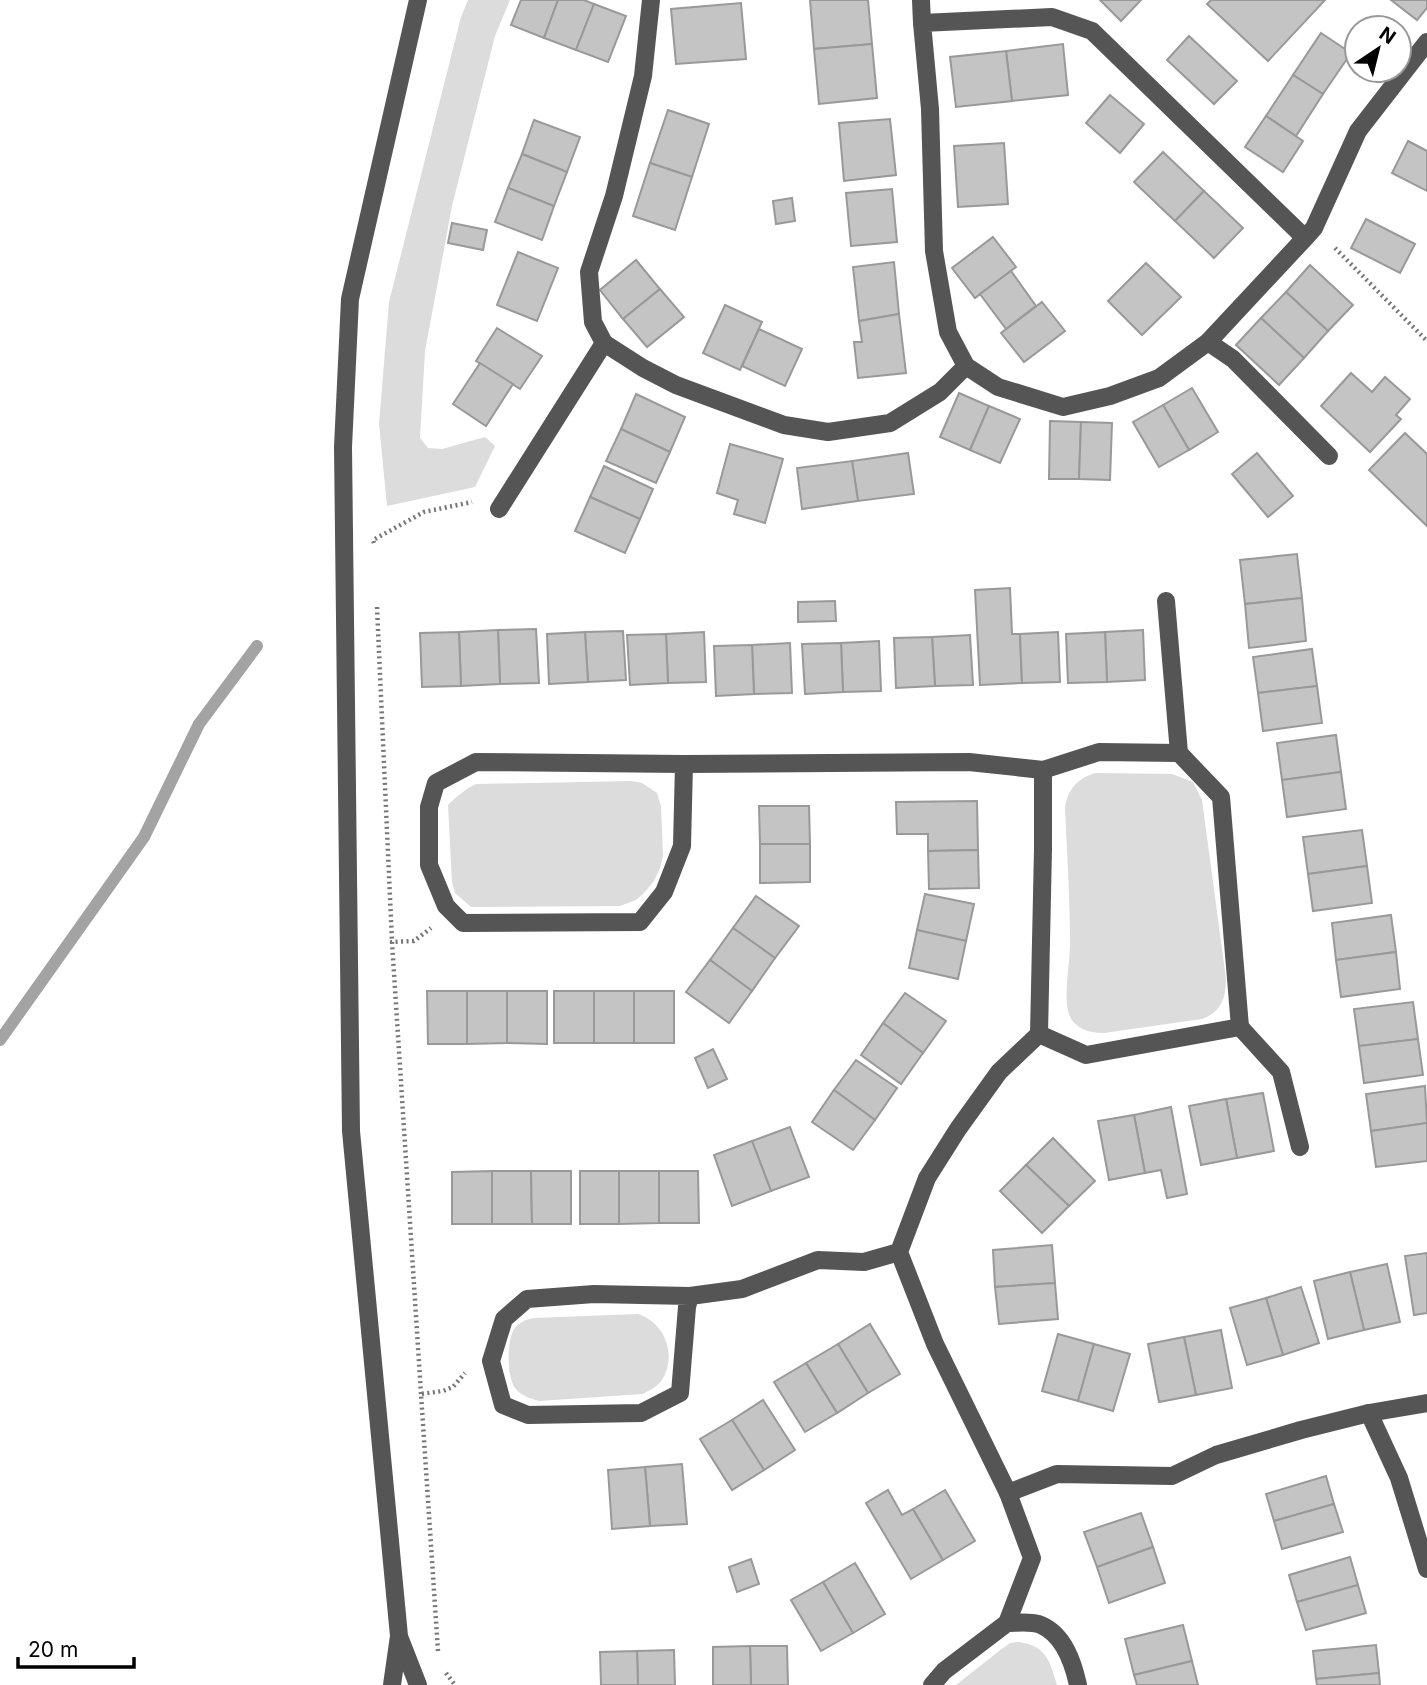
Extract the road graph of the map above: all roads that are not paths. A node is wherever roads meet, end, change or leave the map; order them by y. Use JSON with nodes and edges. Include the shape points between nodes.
{"nodes":[{"id":1,"x":418,"y":0,"type":"edge"},
{"id":2,"x":651,"y":0,"type":"edge"},
{"id":3,"x":921,"y":0,"type":"edge"},
{"id":4,"x":922,"y":23,"type":"junction"},
{"id":5,"x":1427,"y":42,"type":"edge"},
{"id":6,"x":1310,"y":233,"type":"junction"},
{"id":7,"x":1208,"y":342,"type":"junction"},
{"id":8,"x":604,"y":343,"type":"junction"},
{"id":9,"x":966,"y":366,"type":"junction"},
{"id":10,"x":1329,"y":456,"type":"dead end"},
{"id":11,"x":499,"y":509,"type":"road end"},
{"id":12,"x":1166,"y":600,"type":"dead end"},
{"id":13,"x":1180,"y":753,"type":"junction"},
{"id":14,"x":684,"y":764,"type":"junction"},
{"id":15,"x":1043,"y":771,"type":"junction"},
{"id":16,"x":1240,"y":1027,"type":"junction"},
{"id":17,"x":1039,"y":1034,"type":"junction"},
{"id":18,"x":1300,"y":1147,"type":"dead end"},
{"id":19,"x":899,"y":1252,"type":"junction"},
{"id":20,"x":690,"y":1296,"type":"junction"},
{"id":21,"x":1427,"y":1403,"type":"edge"},
{"id":22,"x":1369,"y":1413,"type":"junction"},
{"id":23,"x":1008,"y":1493,"type":"junction"},
{"id":24,"x":1427,"y":1569,"type":"edge"},
{"id":25,"x":1007,"y":1623,"type":"junction"},
{"id":26,"x":399,"y":1636,"type":"junction"},
{"id":27,"x":392,"y":1685,"type":"edge"},
{"id":28,"x":418,"y":1685,"type":"edge"},
{"id":29,"x":932,"y":1685,"type":"edge"},
{"id":30,"x":1078,"y":1685,"type":"edge"}],
"edges":[{"from":1,"to":26,"type":"street","via":[[350,299],[343,447],[351,1131]]},
{"from":2,"to":8,"type":"street","via":[[643,76],[614,196],[589,272],[593,321]]},
{"from":3,"to":4,"type":"street"},
{"from":4,"to":6,"type":"street","via":[[1052,17],[1091,31]]},
{"from":4,"to":9,"type":"street","via":[[934,251],[948,332]]},
{"from":5,"to":6,"type":"street","via":[[1358,131]]},
{"from":6,"to":7,"type":"street"},
{"from":7,"to":9,"type":"street","via":[[1159,377],[1110,396],[1063,407],[998,387]]},
{"from":7,"to":10,"type":"street","via":[[1233,359]]},
{"from":8,"to":9,"type":"street","via":[[676,385],[783,425],[828,432],[890,423],[940,392]]},
{"from":8,"to":11,"type":"street"},
{"from":12,"to":13,"type":"street"},
{"from":13,"to":15,"type":"street","via":[[1098,752]]},
{"from":13,"to":16,"type":"street","via":[[1221,796]]},
{"from":14,"to":14,"type":"street","via":[[682,846],[664,892],[640,922],[463,923],[446,906],[429,865],[429,807],[436,783],[476,762]]},
{"from":14,"to":15,"type":"street","via":[[969,762]]},
{"from":15,"to":17,"type":"street"},
{"from":16,"to":17,"type":"street","via":[[1086,1055]]},
{"from":16,"to":18,"type":"street","via":[[1282,1072]]},
{"from":17,"to":19,"type":"street","via":[[999,1072],[958,1129],[927,1178]]},
{"from":19,"to":20,"type":"street","via":[[864,1262],[818,1260],[742,1289]]},
{"from":19,"to":23,"type":"street","via":[[935,1344]]},
{"from":20,"to":20,"type":"street","via":[[680,1393],[641,1413],[528,1415],[503,1405],[491,1361],[504,1319],[527,1298]]},
{"from":21,"to":22,"type":"street"},
{"from":22,"to":23,"type":"street","via":[[1216,1455],[1172,1476],[1057,1474]]},
{"from":22,"to":24,"type":"street","via":[[1399,1478]]},
{"from":23,"to":25,"type":"street","via":[[1032,1558]]},
{"from":25,"to":29,"type":"street"},
{"from":25,"to":30,"type":"street","via":[[1039,1624],[1058,1637],[1074,1666]]},
{"from":26,"to":27,"type":"street"},
{"from":26,"to":28,"type":"street"}]}
